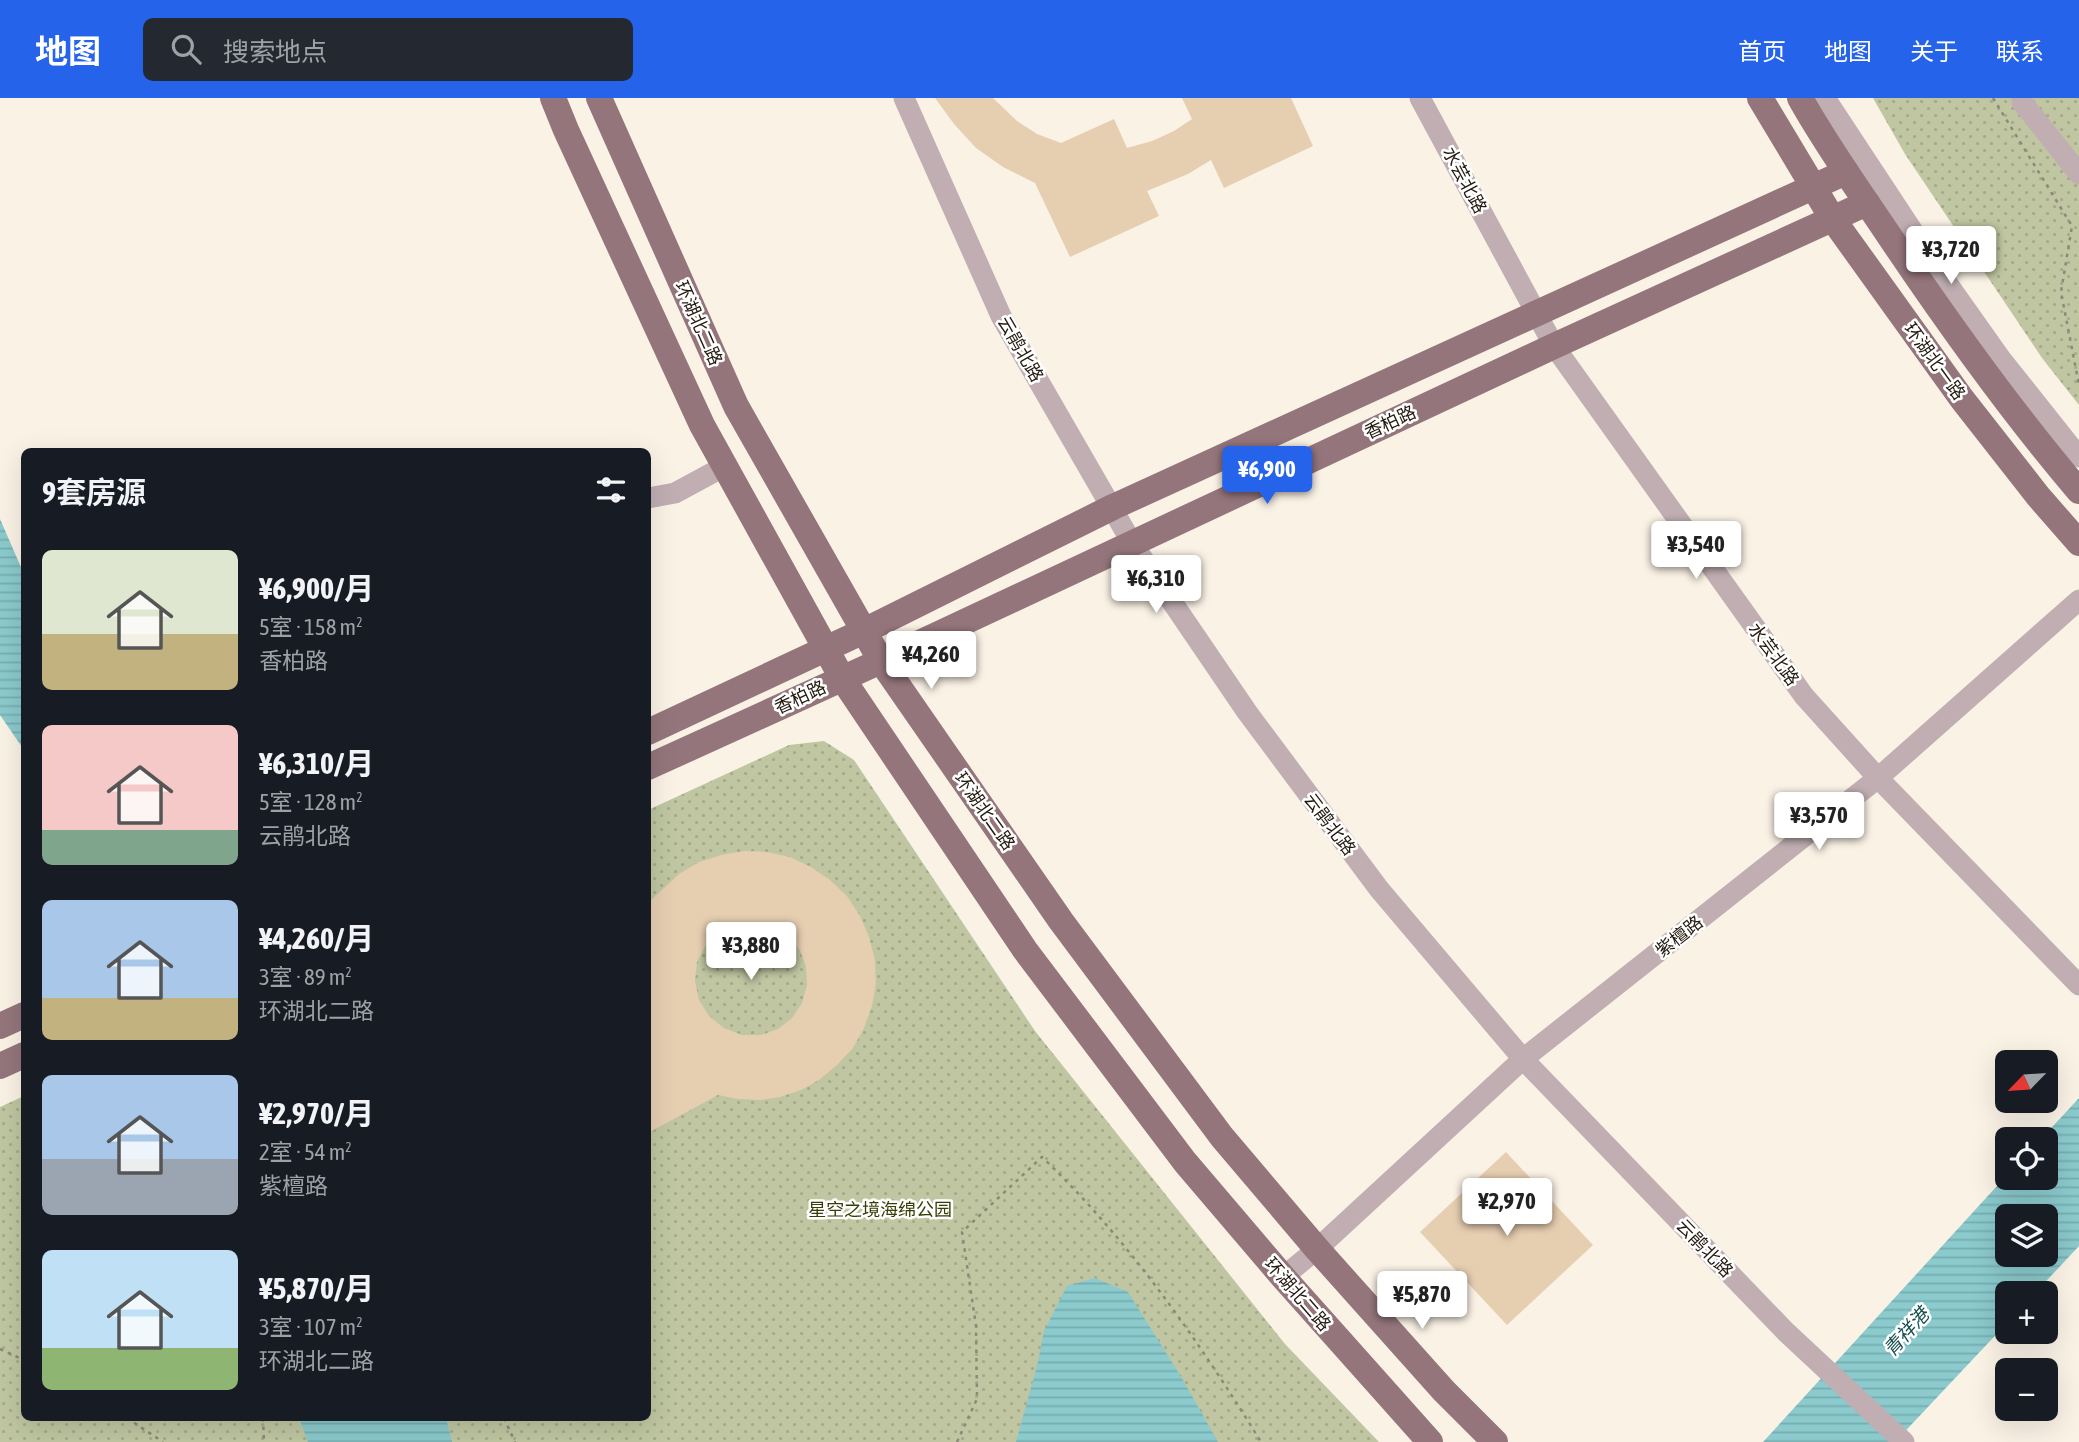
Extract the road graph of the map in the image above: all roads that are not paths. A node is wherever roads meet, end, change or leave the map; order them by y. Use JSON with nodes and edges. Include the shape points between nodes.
{"nodes":[{"id":1,"x":553,"y":98,"type":"edge"},
{"id":2,"x":599,"y":98,"type":"edge"},
{"id":3,"x":904,"y":98,"type":"edge"},
{"id":4,"x":1420,"y":98,"type":"edge"},
{"id":5,"x":1760,"y":98,"type":"edge"},
{"id":6,"x":1800,"y":98,"type":"edge"},
{"id":7,"x":1825,"y":98,"type":"edge"},
{"id":8,"x":2022,"y":98,"type":"edge"},
{"id":9,"x":1846,"y":172,"type":"junction"},
{"id":10,"x":2079,"y":174,"type":"edge"},
{"id":11,"x":1814,"y":188,"type":"junction"},
{"id":12,"x":1867,"y":203,"type":"junction"},
{"id":13,"x":1832,"y":218,"type":"junction"},
{"id":14,"x":1536,"y":312,"type":"junction"},
{"id":15,"x":1554,"y":346,"type":"junction"},
{"id":16,"x":2079,"y":457,"type":"edge"},
{"id":17,"x":725,"y":466,"type":"junction"},
{"id":18,"x":2079,"y":491,"type":"edge"},
{"id":19,"x":651,"y":497,"type":"edge"},
{"id":20,"x":1112,"y":507,"type":"junction"},
{"id":21,"x":2079,"y":543,"type":"edge"},
{"id":22,"x":1132,"y":544,"type":"junction"},
{"id":23,"x":2079,"y":600,"type":"edge"},
{"id":24,"x":864,"y":631,"type":"junction"},
{"id":25,"x":826,"y":649,"type":"junction"},
{"id":26,"x":881,"y":662,"type":"junction"},
{"id":27,"x":842,"y":678,"type":"junction"},
{"id":28,"x":651,"y":731,"type":"edge"},
{"id":29,"x":651,"y":766,"type":"edge"},
{"id":30,"x":1878,"y":778,"type":"junction"},
{"id":31,"x":2079,"y":985,"type":"edge"},
{"id":32,"x":21,"y":1016,"type":"edge"},
{"id":33,"x":0,"y":1026,"type":"edge"},
{"id":34,"x":21,"y":1056,"type":"edge"},
{"id":35,"x":1523,"y":1059,"type":"junction"},
{"id":36,"x":0,"y":1066,"type":"edge"},
{"id":37,"x":1317,"y":1249,"type":"junction"},
{"id":38,"x":1283,"y":1277,"type":"junction"},
{"id":39,"x":1430,"y":1442,"type":"edge"},
{"id":40,"x":1495,"y":1442,"type":"edge"},
{"id":41,"x":1904,"y":1442,"type":"edge"}],
"edges":[{"from":1,"to":17,"type":"main road","name":"环湖北二路"},
{"from":2,"to":24,"type":"main road","name":"环湖北二路","via":[[736,406]]},
{"from":3,"to":20,"type":"street","name":"云鹃北路","via":[[1001,316]]},
{"from":4,"to":14,"type":"street","name":"水芸北路"},
{"from":5,"to":11,"type":"main road","name":"环湖北一路"},
{"from":6,"to":9,"type":"main road","name":"环湖北一路"},
{"from":7,"to":16,"type":"street","via":[[2001,359]]},
{"from":8,"to":10,"type":"street"},
{"from":9,"to":11,"type":"main road","name":"香柏路"},
{"from":9,"to":12,"type":"main road","name":"环湖北一路"},
{"from":11,"to":13,"type":"main road","name":"环湖北一路"},
{"from":11,"to":14,"type":"main road","name":"香柏路"},
{"from":12,"to":13,"type":"main road","name":"香柏路"},
{"from":12,"to":18,"type":"main road","name":"环湖北一路","via":[[1983,372]]},
{"from":13,"to":15,"type":"main road","name":"香柏路"},
{"from":13,"to":21,"type":"main road","name":"环湖北一路","via":[[1962,399]]},
{"from":14,"to":15,"type":"street","name":"水芸北路"},
{"from":14,"to":20,"type":"main road","name":"香柏路"},
{"from":15,"to":22,"type":"main road","name":"香柏路"},
{"from":15,"to":30,"type":"street","name":"水芸北路","via":[[1804,696]]},
{"from":17,"to":19,"type":"street","via":[[675,493]]},
{"from":17,"to":25,"type":"main road","name":"环湖北二路"},
{"from":20,"to":22,"type":"street","name":"云鹃北路"},
{"from":20,"to":24,"type":"main road","name":"香柏路"},
{"from":22,"to":26,"type":"main road","name":"香柏路"},
{"from":22,"to":35,"type":"street","name":"云鹃北路","via":[[1247,712],[1379,889]]},
{"from":23,"to":30,"type":"street","name":"紫檀路"},
{"from":24,"to":25,"type":"main road","name":"香柏路"},
{"from":24,"to":26,"type":"main road","name":"环湖北二路"},
{"from":25,"to":27,"type":"main road","name":"环湖北二路"},
{"from":25,"to":28,"type":"main road","name":"香柏路"},
{"from":26,"to":27,"type":"main road","name":"香柏路"},
{"from":26,"to":37,"type":"main road","name":"环湖北二路","via":[[1061,921],[1222,1137]]},
{"from":27,"to":29,"type":"main road","name":"香柏路"},
{"from":27,"to":38,"type":"main road","name":"环湖北二路","via":[[1025,950],[1185,1162]]},
{"from":30,"to":31,"type":"street","name":"水芸北路"},
{"from":30,"to":35,"type":"street","name":"紫檀路"},
{"from":32,"to":33,"type":"main road"},
{"from":34,"to":36,"type":"main road"},
{"from":35,"to":37,"type":"street","name":"紫檀路"},
{"from":35,"to":41,"type":"street","name":"云鹃北路","via":[[1813,1358]]},
{"from":37,"to":38,"type":"street","name":"紫檀路"},
{"from":37,"to":40,"type":"main road","name":"环湖北二路"},
{"from":38,"to":39,"type":"main road","name":"环湖北二路"}]}
